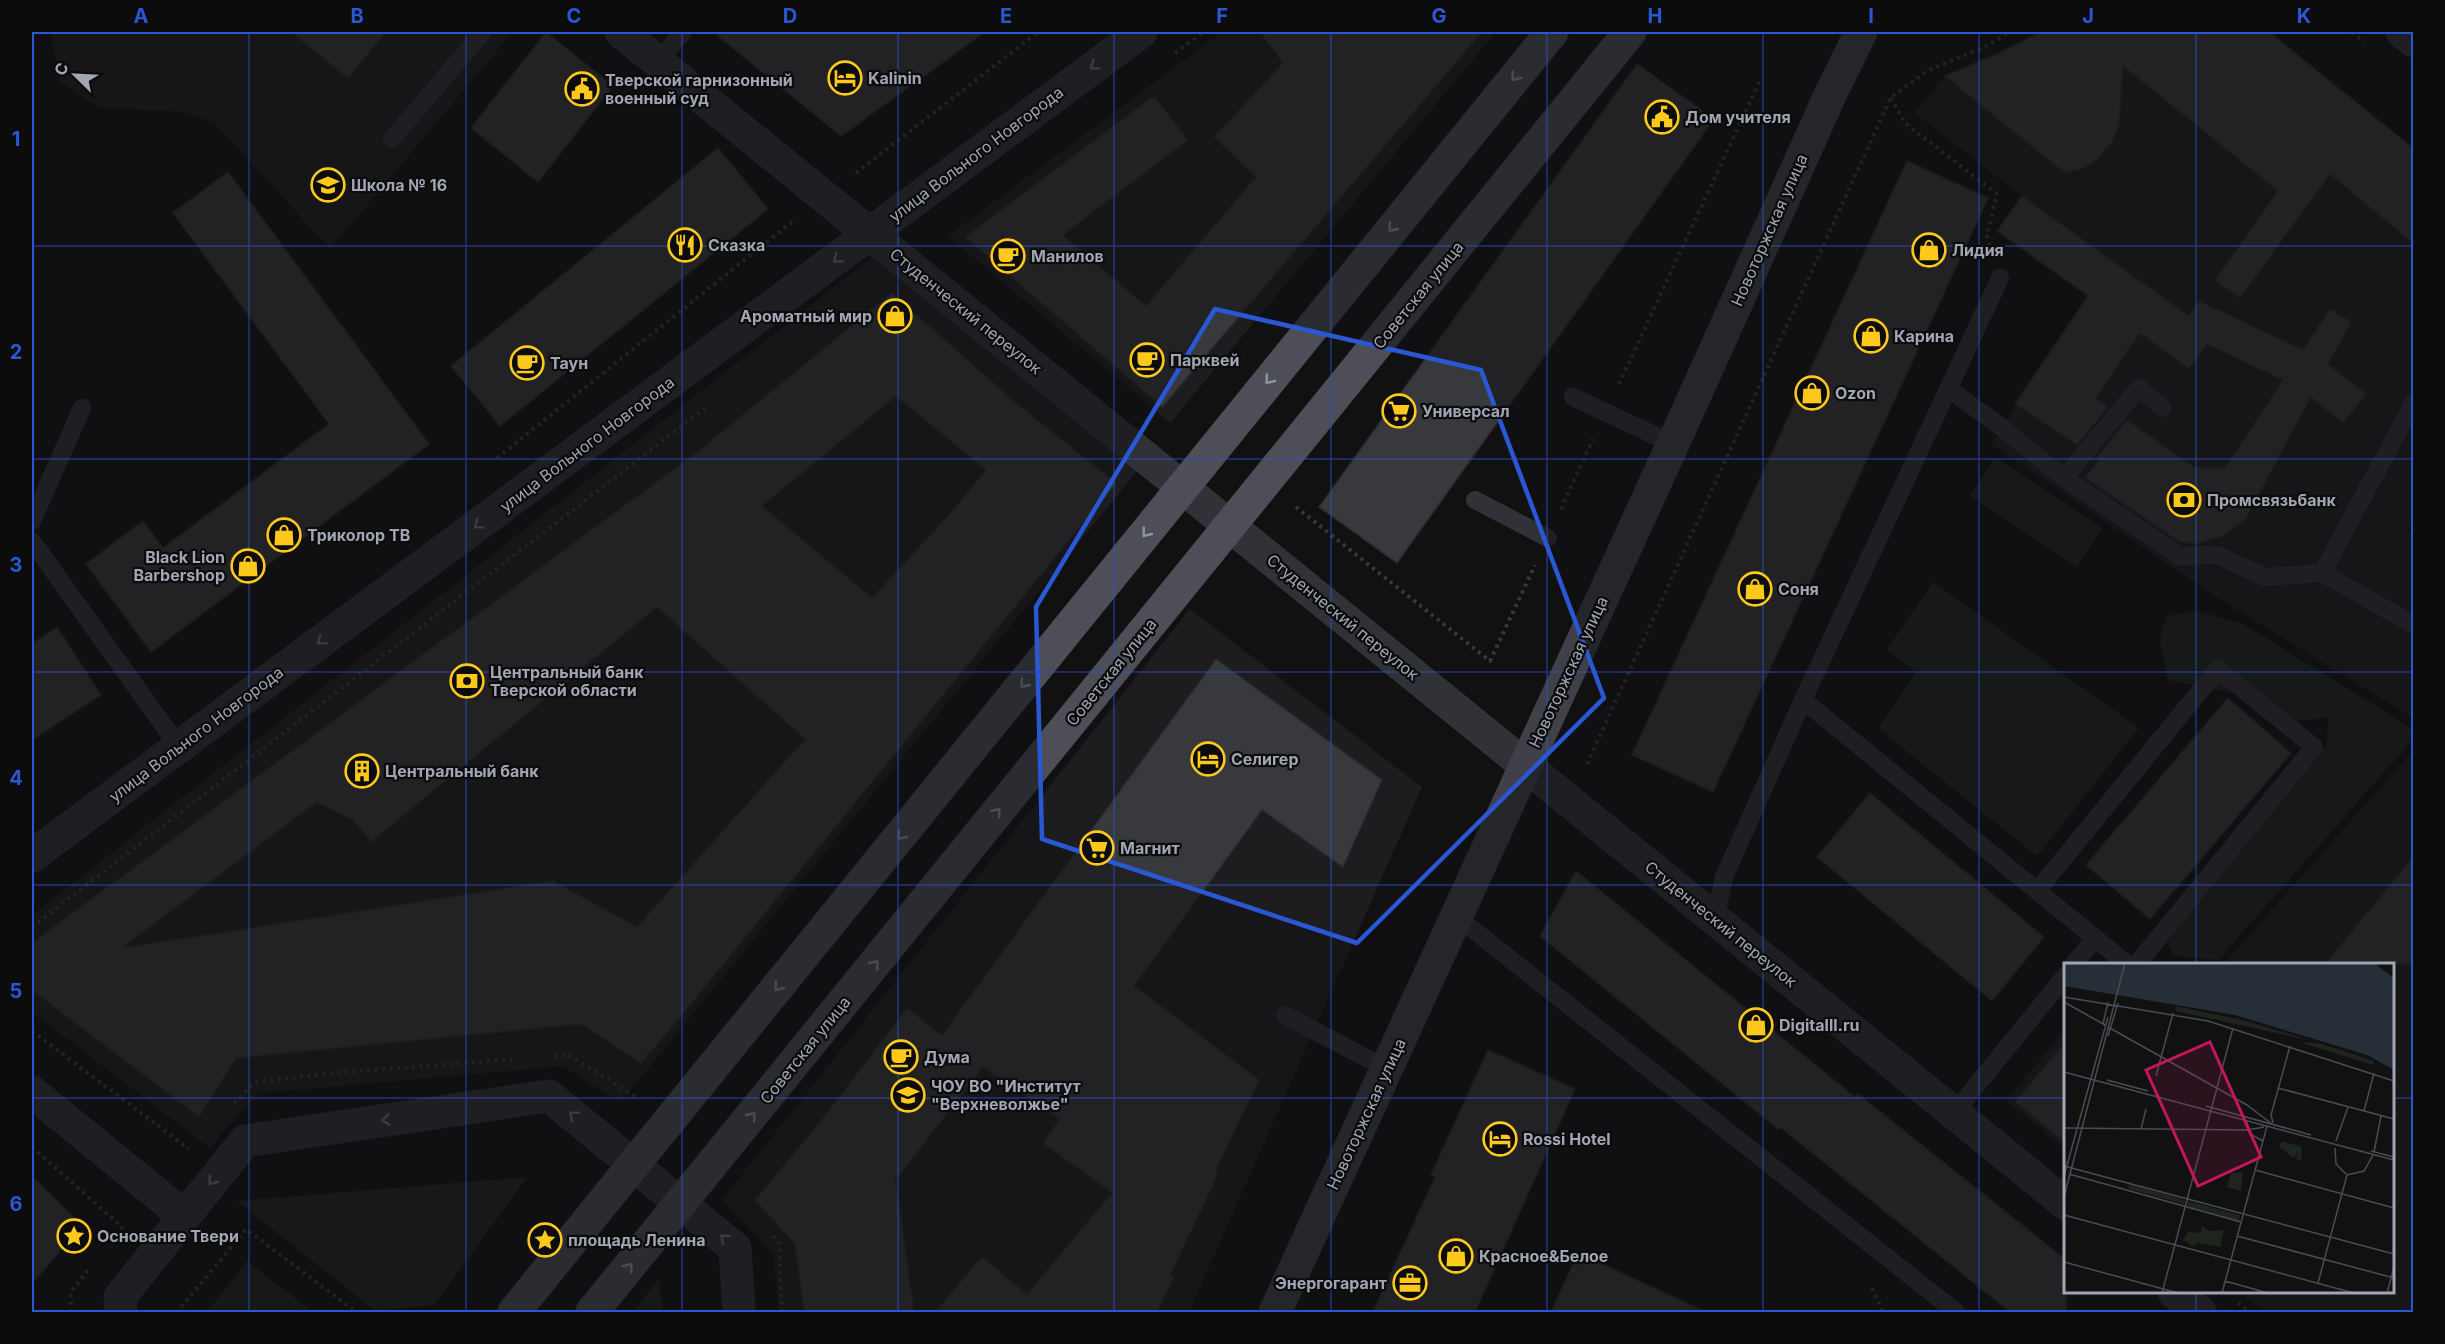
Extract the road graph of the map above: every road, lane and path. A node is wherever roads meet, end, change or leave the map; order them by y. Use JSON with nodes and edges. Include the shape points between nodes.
{"nodes":[{"id":1,"x":483,"y":32,"type":"edge"},
{"id":2,"x":621,"y":32,"type":"edge"},
{"id":3,"x":683,"y":32,"type":"edge"},
{"id":4,"x":1038,"y":32,"type":"edge"},
{"id":5,"x":1141,"y":32,"type":"edge"},
{"id":6,"x":1552,"y":32,"type":"edge"},
{"id":7,"x":1630,"y":32,"type":"edge"},
{"id":8,"x":1861,"y":32,"type":"edge"},
{"id":9,"x":2009,"y":32,"type":"edge"},
{"id":10,"x":2402,"y":32,"type":"edge"},
{"id":11,"x":2414,"y":41,"type":"edge"},
{"id":12,"x":658,"y":61,"type":"junction"},
{"id":13,"x":1761,"y":78,"type":"dead end"},
{"id":14,"x":1891,"y":97,"type":"junction"},
{"id":15,"x":392,"y":139,"type":"dead end"},
{"id":16,"x":826,"y":197,"type":"junction"},
{"id":17,"x":870,"y":234,"type":"junction"},
{"id":18,"x":2000,"y":278,"type":"joint"},
{"id":19,"x":1949,"y":389,"type":"junction"},
{"id":20,"x":1573,"y":397,"type":"dead end"},
{"id":21,"x":713,"y":402,"type":"dead end"},
{"id":22,"x":2414,"y":402,"type":"edge"},
{"id":23,"x":82,"y":408,"type":"dead end"},
{"id":24,"x":2163,"y":408,"type":"dead end"},
{"id":25,"x":1606,"y":411,"type":"junction"},
{"id":26,"x":1673,"y":444,"type":"junction"},
{"id":27,"x":492,"y":462,"type":"dead end"},
{"id":28,"x":2064,"y":478,"type":"junction"},
{"id":29,"x":1183,"y":487,"type":"junction"},
{"id":30,"x":1475,"y":500,"type":"dead end"},
{"id":31,"x":1288,"y":501,"type":"dead end"},
{"id":32,"x":32,"y":521,"type":"edge"},
{"id":33,"x":1230,"y":525,"type":"junction"},
{"id":34,"x":1548,"y":538,"type":"junction"},
{"id":35,"x":32,"y":541,"type":"edge"},
{"id":36,"x":2322,"y":573,"type":"junction"},
{"id":37,"x":2414,"y":625,"type":"edge"},
{"id":38,"x":1803,"y":700,"type":"junction"},
{"id":39,"x":179,"y":747,"type":"junction"},
{"id":40,"x":1587,"y":764,"type":"dead end"},
{"id":41,"x":1525,"y":765,"type":"junction"},
{"id":42,"x":32,"y":856,"type":"edge"},
{"id":43,"x":2037,"y":891,"type":"junction"},
{"id":44,"x":1456,"y":916,"type":"junction"},
{"id":45,"x":1715,"y":919,"type":"junction"},
{"id":46,"x":32,"y":927,"type":"edge"},
{"id":47,"x":2095,"y":938,"type":"junction"},
{"id":48,"x":2075,"y":963,"type":"edge"},
{"id":49,"x":2126,"y":963,"type":"edge"},
{"id":50,"x":2138,"y":963,"type":"edge"},
{"id":51,"x":2064,"y":977,"type":"edge"},
{"id":52,"x":1285,"y":1015,"type":"dead end"},
{"id":53,"x":32,"y":1031,"type":"edge"},
{"id":54,"x":1387,"y":1069,"type":"junction"},
{"id":55,"x":34,"y":1099,"type":"edge"},
{"id":56,"x":1954,"y":1113,"type":"junction"},
{"id":57,"x":32,"y":1147,"type":"edge"},
{"id":58,"x":188,"y":1150,"type":"dead end"},
{"id":59,"x":634,"y":1165,"type":"junction"},
{"id":60,"x":2064,"y":1201,"type":"edge"},
{"id":61,"x":681,"y":1203,"type":"junction"},
{"id":62,"x":184,"y":1216,"type":"junction"},
{"id":63,"x":122,"y":1227,"type":"dead end"},
{"id":64,"x":2175,"y":1293,"type":"edge"},
{"id":65,"x":121,"y":1312,"type":"edge"},
{"id":66,"x":182,"y":1312,"type":"edge"},
{"id":67,"x":356,"y":1312,"type":"edge"},
{"id":68,"x":514,"y":1312,"type":"edge"},
{"id":69,"x":592,"y":1312,"type":"edge"},
{"id":70,"x":739,"y":1312,"type":"edge"},
{"id":71,"x":1275,"y":1312,"type":"edge"},
{"id":72,"x":1956,"y":1312,"type":"edge"},
{"id":73,"x":2200,"y":1312,"type":"edge"}],
"edges":[{"from":1,"to":15,"type":"lane"},
{"from":2,"to":12,"type":"street","name":"Студенческий переулок"},
{"from":3,"to":12,"type":"lane"},
{"from":4,"to":16,"type":"path"},
{"from":5,"to":17,"type":"street","name":"улица Вольного Новгорода","one_way":true},
{"from":6,"to":29,"type":"main road","one_way":true},
{"from":7,"to":33,"type":"main road","name":"Советская улица"},
{"from":8,"to":26,"type":"main road","name":"Новоторжская улица"},
{"from":9,"to":14,"type":"path","via":[[1929,70]]},
{"from":10,"to":11,"type":"street"},
{"from":12,"to":16,"type":"street","name":"Студенческий переулок"},
{"from":13,"to":25,"type":"path"},
{"from":14,"to":18,"type":"path","via":[[1905,123],[1997,194],[1987,236]]},
{"from":14,"to":40,"type":"path"},
{"from":16,"to":17,"type":"street","name":"Студенческий переулок"},
{"from":16,"to":27,"type":"path"},
{"from":17,"to":29,"type":"street","name":"Студенческий переулок"},
{"from":17,"to":39,"type":"street","name":"улица Вольного Новгорода","one_way":true},
{"from":18,"to":19,"type":"lane"},
{"from":19,"to":28,"type":"lane"},
{"from":19,"to":38,"type":"lane"},
{"from":20,"to":25,"type":"lane"},
{"from":21,"to":46,"type":"path"},
{"from":22,"to":36,"type":"lane"},
{"from":23,"to":32,"type":"lane"},
{"from":24,"to":28,"type":"lane","via":[[2139,388]]},
{"from":25,"to":26,"type":"lane"},
{"from":25,"to":34,"type":"path"},
{"from":26,"to":41,"type":"main road","name":"Новоторжская улица"},
{"from":28,"to":36,"type":"lane","via":[[2180,556],[2217,555],[2265,577]]},
{"from":29,"to":33,"type":"street","name":"Студенческий переулок"},
{"from":29,"to":59,"type":"main road","one_way":true},
{"from":30,"to":34,"type":"lane"},
{"from":31,"to":34,"type":"path","via":[[1490,661]]},
{"from":33,"to":41,"type":"street","name":"Студенческий переулок"},
{"from":61,"to":33,"type":"main road","name":"Советская улица","one_way":true},
{"from":35,"to":39,"type":"lane"},
{"from":36,"to":37,"type":"lane"},
{"from":38,"to":43,"type":"lane"},
{"from":38,"to":45,"type":"lane","via":[[1724,877]]},
{"from":39,"to":42,"type":"street","name":"улица Вольного Новгорода"},
{"from":41,"to":44,"type":"main road","name":"Новоторжская улица"},
{"from":41,"to":45,"type":"street","name":"Студенческий переулок"},
{"from":43,"to":47,"type":"lane"},
{"from":43,"to":50,"type":"lane","via":[[2218,669],[2314,747]]},
{"from":44,"to":54,"type":"main road","name":"Новоторжская улица"},
{"from":44,"to":72,"type":"lane"},
{"from":45,"to":56,"type":"street","name":"Студенческий переулок"},
{"from":47,"to":48,"type":"lane"},
{"from":47,"to":49,"type":"lane"},
{"from":51,"to":56,"type":"lane"},
{"from":52,"to":54,"type":"lane"},
{"from":53,"to":58,"type":"path"},
{"from":54,"to":71,"type":"main road","name":"Новоторжская улица"},
{"from":55,"to":62,"type":"street"},
{"from":56,"to":60,"type":"street","name":"Студенческий переулок"},
{"from":57,"to":63,"type":"path"},
{"from":59,"to":61,"type":"street"},
{"from":59,"to":62,"type":"street","one_way":true,"via":[[549,1096],[245,1141]]},
{"from":59,"to":68,"type":"main road"},
{"from":69,"to":61,"type":"main road","name":"Советская улица","one_way":true},
{"from":70,"to":61,"type":"street","one_way":true,"via":[[735,1248]]},
{"from":62,"to":65,"type":"street","via":[[120,1297]]},
{"from":64,"to":73,"type":"street"},
{"from":66,"to":67,"type":"path","via":[[179,1310],[246,1229]]}]}
